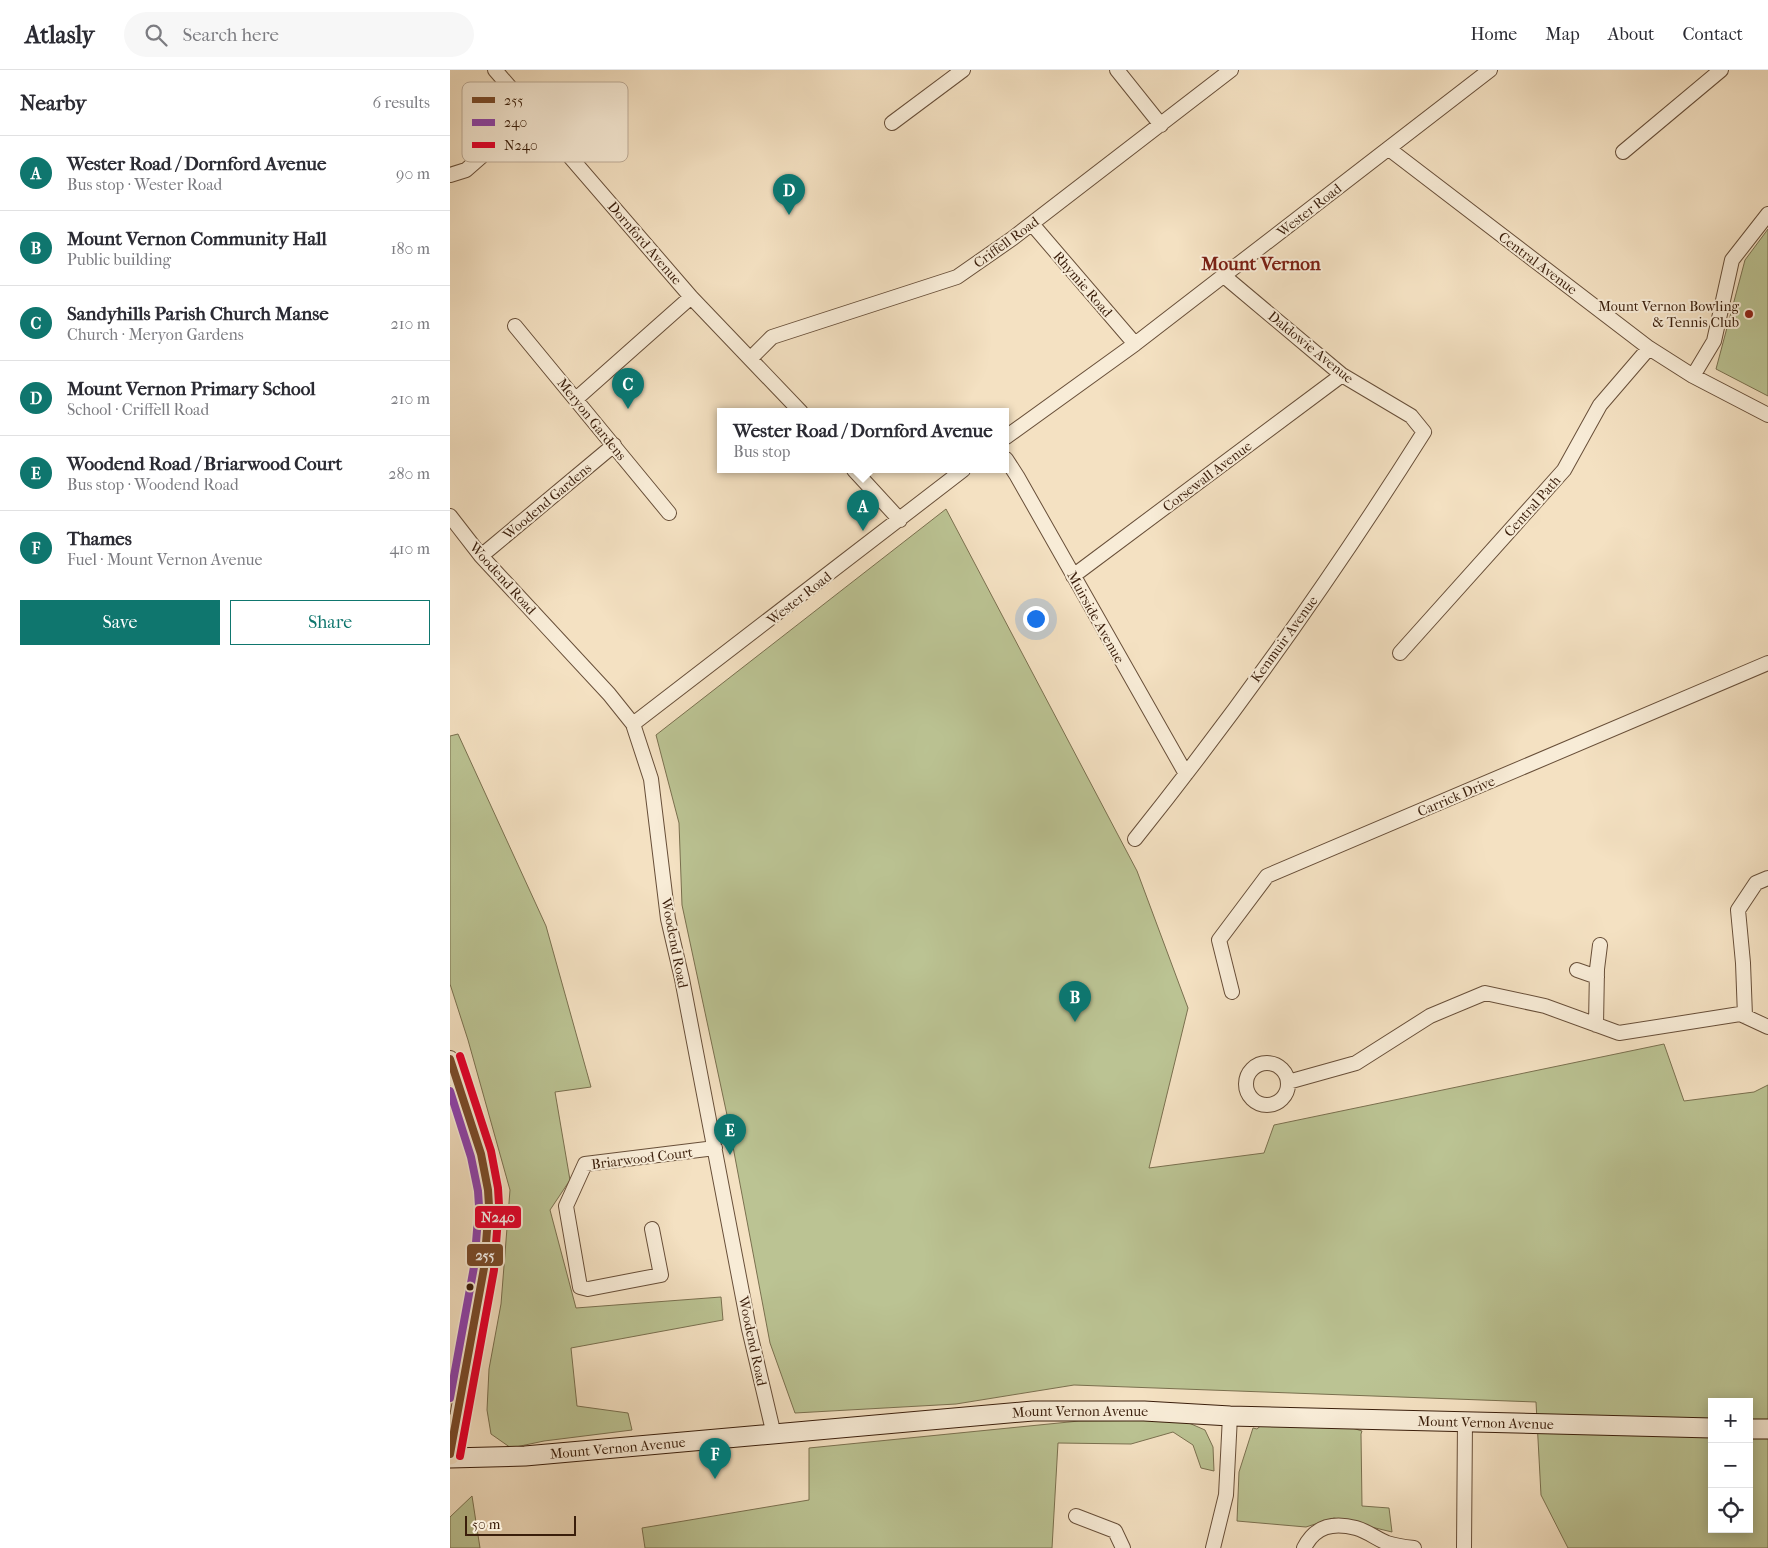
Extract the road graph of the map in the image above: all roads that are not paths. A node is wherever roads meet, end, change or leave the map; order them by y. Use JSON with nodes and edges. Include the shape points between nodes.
{"nodes":[{"id":1,"x":495,"y":70,"type":"edge"},
{"id":2,"x":963,"y":70,"type":"edge"},
{"id":3,"x":1116,"y":70,"type":"edge"},
{"id":4,"x":1231,"y":70,"type":"edge"},
{"id":5,"x":1490,"y":70,"type":"edge"},
{"id":6,"x":1721,"y":70,"type":"edge"},
{"id":7,"x":506,"y":82,"type":"edge"},
{"id":8,"x":892,"y":123,"type":"dead end"},
{"id":9,"x":1160,"y":125,"type":"junction"},
{"id":10,"x":1389,"y":149,"type":"junction"},
{"id":11,"x":1623,"y":152,"type":"dead end"},
{"id":12,"x":475,"y":162,"type":"edge"},
{"id":13,"x":575,"y":162,"type":"edge"},
{"id":14,"x":450,"y":175,"type":"edge"},
{"id":15,"x":1768,"y":214,"type":"edge"},
{"id":16,"x":1032,"y":224,"type":"junction"},
{"id":17,"x":1224,"y":276,"type":"junction"},
{"id":18,"x":691,"y":297,"type":"junction"},
{"id":19,"x":515,"y":326,"type":"dead end"},
{"id":20,"x":1135,"y":344,"type":"junction"},
{"id":21,"x":1649,"y":348,"type":"junction"},
{"id":22,"x":751,"y":358,"type":"junction"},
{"id":23,"x":1342,"y":376,"type":"junction"},
{"id":24,"x":1693,"y":376,"type":"junction"},
{"id":25,"x":576,"y":399,"type":"junction"},
{"id":26,"x":797,"y":408,"type":"edge"},
{"id":27,"x":1768,"y":415,"type":"edge"},
{"id":28,"x":1424,"y":432,"type":"joint"},
{"id":29,"x":1009,"y":435,"type":"edge"},
{"id":30,"x":614,"y":445,"type":"junction"},
{"id":31,"x":1009,"y":464,"type":"edge"},
{"id":32,"x":857,"y":473,"type":"edge"},
{"id":33,"x":959,"y":473,"type":"edge"},
{"id":34,"x":669,"y":513,"type":"dead end"},
{"id":35,"x":450,"y":516,"type":"edge"},
{"id":36,"x":900,"y":520,"type":"junction"},
{"id":37,"x":480,"y":556,"type":"junction"},
{"id":38,"x":1073,"y":576,"type":"junction"},
{"id":39,"x":1400,"y":653,"type":"dead end"},
{"id":40,"x":1768,"y":663,"type":"edge"},
{"id":41,"x":634,"y":724,"type":"junction"},
{"id":42,"x":1186,"y":774,"type":"junction"},
{"id":43,"x":1135,"y":839,"type":"dead end"},
{"id":44,"x":1768,"y":878,"type":"edge"},
{"id":45,"x":1600,"y":945,"type":"dead end"},
{"id":46,"x":1576,"y":970,"type":"dead end"},
{"id":47,"x":1597,"y":977,"type":"junction"},
{"id":48,"x":1232,"y":992,"type":"dead end"},
{"id":49,"x":1746,"y":1016,"type":"junction"},
{"id":50,"x":1596,"y":1025,"type":"junction"},
{"id":51,"x":1768,"y":1027,"type":"edge"},
{"id":52,"x":450,"y":1059,"type":"edge"},
{"id":53,"x":1288,"y":1082,"type":"dead end"},
{"id":54,"x":715,"y":1148,"type":"junction"},
{"id":55,"x":652,"y":1229,"type":"dead end"},
{"id":56,"x":1230,"y":1416,"type":"junction"},
{"id":57,"x":1465,"y":1421,"type":"junction"},
{"id":58,"x":1708,"y":1428,"type":"edge"},
{"id":59,"x":1753,"y":1429,"type":"edge"},
{"id":60,"x":1768,"y":1429,"type":"edge"},
{"id":61,"x":774,"y":1435,"type":"junction"},
{"id":62,"x":451,"y":1443,"type":"edge"},
{"id":63,"x":1076,"y":1516,"type":"dead end"},
{"id":64,"x":1123,"y":1548,"type":"edge"},
{"id":65,"x":1213,"y":1548,"type":"edge"},
{"id":66,"x":1304,"y":1548,"type":"edge"},
{"id":67,"x":1414,"y":1548,"type":"edge"},
{"id":68,"x":1464,"y":1548,"type":"edge"}],
"edges":[{"from":1,"to":7,"type":"street","name":"Dornford Avenue"},
{"from":2,"to":8,"type":"street"},
{"from":3,"to":9,"type":"street"},
{"from":4,"to":9,"type":"street","name":"Criffell Road"},
{"from":5,"to":10,"type":"street","name":"Wester Road"},
{"from":6,"to":11,"type":"street"},
{"from":9,"to":16,"type":"street","name":"Criffell Road"},
{"from":10,"to":17,"type":"street","name":"Wester Road"},
{"from":10,"to":21,"type":"street","name":"Central Avenue"},
{"from":12,"to":14,"type":"street","via":[[466,170]]},
{"from":13,"to":18,"type":"street","name":"Dornford Avenue"},
{"from":15,"to":24,"type":"street","via":[[1732,260],[1714,341]]},
{"from":16,"to":20,"type":"street","name":"Rhymie Road"},
{"from":16,"to":22,"type":"street","name":"Criffell Road","via":[[957,276],[772,337]]},
{"from":17,"to":20,"type":"street","name":"Wester Road"},
{"from":17,"to":23,"type":"street","name":"Daldowie Avenue"},
{"from":18,"to":22,"type":"street","name":"Dornford Avenue"},
{"from":18,"to":25,"type":"street"},
{"from":19,"to":25,"type":"street","name":"Meryon Gardens"},
{"from":20,"to":29,"type":"street","name":"Wester Road"},
{"from":21,"to":24,"type":"street","name":"Central Avenue"},
{"from":21,"to":39,"type":"street","name":"Central Path","via":[[1600,405],[1564,470]]},
{"from":22,"to":26,"type":"street","name":"Dornford Avenue"},
{"from":23,"to":28,"type":"street","name":"Daldowie Avenue","via":[[1411,416]]},
{"from":23,"to":38,"type":"street","name":"Corsewall Avenue"},
{"from":24,"to":27,"type":"street","name":"Central Avenue"},
{"from":25,"to":30,"type":"street","name":"Meryon Gardens"},
{"from":28,"to":42,"type":"street","name":"Kenmuir Avenue","via":[[1348,552]]},
{"from":30,"to":34,"type":"street","name":"Meryon Gardens"},
{"from":30,"to":37,"type":"street","name":"Woodend Gardens"},
{"from":31,"to":38,"type":"street","name":"Muirside Avenue"},
{"from":32,"to":36,"type":"street"},
{"from":33,"to":36,"type":"street","name":"Wester Road"},
{"from":35,"to":37,"type":"street","name":"Woodend Road"},
{"from":36,"to":41,"type":"street","name":"Wester Road"},
{"from":37,"to":41,"type":"street","name":"Woodend Road"},
{"from":38,"to":42,"type":"street","name":"Muirside Avenue"},
{"from":40,"to":48,"type":"street","name":"Carrick Drive","via":[[1267,876],[1219,940]]},
{"from":41,"to":54,"type":"street","name":"Woodend Road","via":[[651,780],[668,919]]},
{"from":42,"to":43,"type":"street","name":"Kenmuir Avenue"},
{"from":44,"to":49,"type":"street","via":[[1756,883],[1738,910]]},
{"from":45,"to":47,"type":"street"},
{"from":46,"to":47,"type":"street"},
{"from":47,"to":50,"type":"street"},
{"from":49,"to":50,"type":"street","via":[[1740,1014],[1619,1034]]},
{"from":49,"to":51,"type":"street"},
{"from":50,"to":53,"type":"street","via":[[1545,1006],[1485,992],[1430,1016],[1356,1063]]},
{"from":52,"to":62,"type":"street","via":[[481,1154],[489,1206],[484,1268]]},
{"from":54,"to":55,"type":"street","name":"Briarwood Court","via":[[585,1164],[566,1206],[580,1287],[588,1290],[661,1275]]},
{"from":54,"to":61,"type":"street","name":"Woodend Road","via":[[749,1329]]},
{"from":56,"to":57,"type":"main road","name":"Mount Vernon Avenue"},
{"from":56,"to":61,"type":"main road","name":"Mount Vernon Avenue","via":[[1144,1411],[1033,1411]]},
{"from":56,"to":65,"type":"street","via":[[1226,1495]]},
{"from":57,"to":58,"type":"main road","name":"Mount Vernon Avenue"},
{"from":57,"to":68,"type":"street"},
{"from":59,"to":60,"type":"main road"},
{"from":61,"to":62,"type":"main road","name":"Mount Vernon Avenue","via":[[525,1456]]},
{"from":63,"to":64,"type":"street","via":[[1115,1531]]},
{"from":66,"to":67,"type":"street","via":[[1323,1527],[1338,1526],[1357,1528],[1389,1544]]}]}
